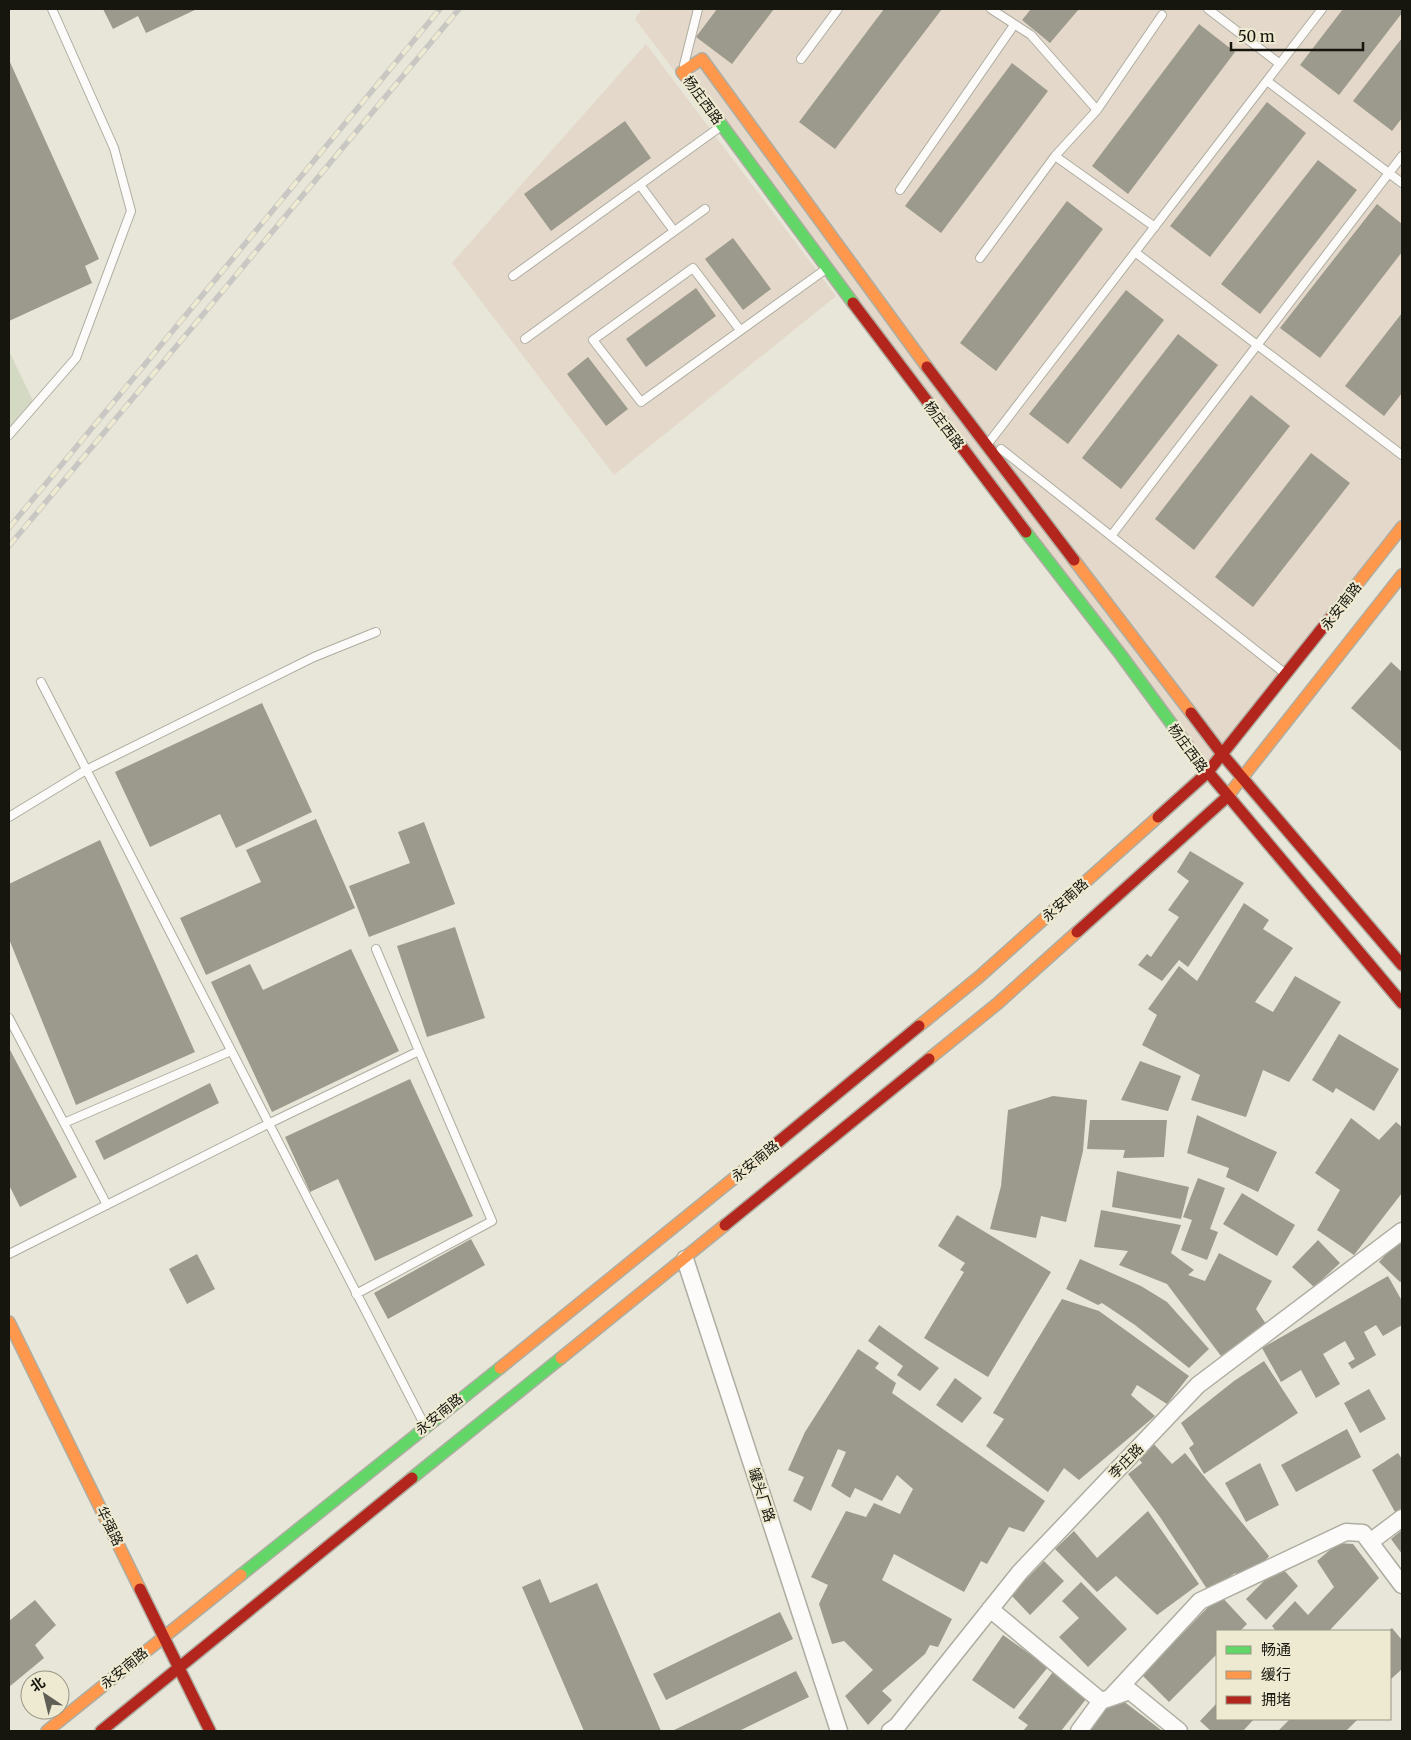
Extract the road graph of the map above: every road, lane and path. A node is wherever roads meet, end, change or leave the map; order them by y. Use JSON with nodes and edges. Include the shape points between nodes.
{"nodes":[{"id":1,"x":52,"y":9,"type":"edge"},
{"id":2,"x":698,"y":9,"type":"edge"},
{"id":3,"x":838,"y":9,"type":"edge"},
{"id":4,"x":991,"y":9,"type":"edge"},
{"id":5,"x":1208,"y":9,"type":"edge"},
{"id":6,"x":1322,"y":9,"type":"edge"},
{"id":7,"x":1162,"y":14,"type":"dead end"},
{"id":8,"x":1014,"y":25,"type":"junction"},
{"id":9,"x":801,"y":58,"type":"dead end"},
{"id":10,"x":1280,"y":64,"type":"junction"},
{"id":11,"x":682,"y":72,"type":"junction"},
{"id":12,"x":1267,"y":81,"type":"junction"},
{"id":13,"x":1097,"y":110,"type":"junction"},
{"id":14,"x":722,"y":126,"type":"junction"},
{"id":15,"x":1055,"y":156,"type":"junction"},
{"id":16,"x":1402,"y":156,"type":"edge"},
{"id":17,"x":1389,"y":173,"type":"junction"},
{"id":18,"x":1402,"y":183,"type":"edge"},
{"id":19,"x":640,"y":185,"type":"junction"},
{"id":20,"x":900,"y":190,"type":"dead end"},
{"id":21,"x":705,"y":208,"type":"dead end"},
{"id":22,"x":1155,"y":227,"type":"junction"},
{"id":23,"x":674,"y":231,"type":"junction"},
{"id":24,"x":1136,"y":252,"type":"junction"},
{"id":25,"x":980,"y":258,"type":"dead end"},
{"id":26,"x":827,"y":268,"type":"junction"},
{"id":27,"x":513,"y":276,"type":"dead end"},
{"id":28,"x":740,"y":330,"type":"junction"},
{"id":29,"x":525,"y":339,"type":"dead end"},
{"id":30,"x":1258,"y":345,"type":"junction"},
{"id":31,"x":975,"y":431,"type":"junction"},
{"id":32,"x":9,"y":434,"type":"edge"},
{"id":33,"x":990,"y":441,"type":"junction"},
{"id":34,"x":1402,"y":455,"type":"edge"},
{"id":35,"x":1402,"y":527,"type":"edge"},
{"id":36,"x":1111,"y":536,"type":"junction"},
{"id":37,"x":1402,"y":575,"type":"edge"},
{"id":38,"x":376,"y":632,"type":"dead end"},
{"id":39,"x":1287,"y":674,"type":"junction"},
{"id":40,"x":41,"y":682,"type":"dead end"},
{"id":41,"x":1222,"y":754,"type":"junction"},
{"id":42,"x":86,"y":770,"type":"junction"},
{"id":43,"x":1206,"y":773,"type":"junction"},
{"id":44,"x":1242,"y":778,"type":"junction"},
{"id":45,"x":1228,"y":796,"type":"junction"},
{"id":46,"x":9,"y":817,"type":"edge"},
{"id":47,"x":376,"y":949,"type":"dead end"},
{"id":48,"x":1402,"y":965,"type":"edge"},
{"id":49,"x":1402,"y":1003,"type":"edge"},
{"id":50,"x":9,"y":1018,"type":"edge"},
{"id":51,"x":231,"y":1051,"type":"junction"},
{"id":52,"x":419,"y":1051,"type":"junction"},
{"id":53,"x":64,"y":1124,"type":"junction"},
{"id":54,"x":268,"y":1124,"type":"junction"},
{"id":55,"x":107,"y":1205,"type":"junction"},
{"id":56,"x":1402,"y":1231,"type":"edge"},
{"id":57,"x":9,"y":1254,"type":"edge"},
{"id":58,"x":685,"y":1259,"type":"junction"},
{"id":59,"x":356,"y":1294,"type":"junction"},
{"id":60,"x":9,"y":1322,"type":"edge"},
{"id":61,"x":425,"y":1426,"type":"junction"},
{"id":62,"x":1402,"y":1518,"type":"edge"},
{"id":63,"x":1370,"y":1542,"type":"junction"},
{"id":64,"x":1402,"y":1585,"type":"edge"},
{"id":65,"x":990,"y":1609,"type":"junction"},
{"id":66,"x":164,"y":1636,"type":"junction"},
{"id":67,"x":179,"y":1667,"type":"junction"},
{"id":68,"x":1106,"y":1699,"type":"junction"},
{"id":69,"x":47,"y":1731,"type":"edge"},
{"id":70,"x":101,"y":1731,"type":"edge"},
{"id":71,"x":210,"y":1731,"type":"edge"},
{"id":72,"x":839,"y":1731,"type":"edge"},
{"id":73,"x":890,"y":1731,"type":"edge"},
{"id":74,"x":1079,"y":1731,"type":"edge"},
{"id":75,"x":1179,"y":1731,"type":"edge"}],
"edges":[{"from":1,"to":32,"type":"lane","via":[[114,148],[131,211],[76,358]]},
{"from":2,"to":11,"type":"lane"},
{"from":3,"to":9,"type":"lane"},
{"from":4,"to":8,"type":"lane"},
{"from":5,"to":10,"type":"lane"},
{"from":6,"to":10,"type":"lane"},
{"from":7,"to":13,"type":"lane"},
{"from":8,"to":13,"type":"lane","via":[[1031,35]]},
{"from":8,"to":20,"type":"lane"},
{"from":10,"to":12,"type":"lane"},
{"from":11,"to":14,"type":"main road","name":"杨庄西路"},
{"from":11,"to":31,"type":"main road","name":"杨庄西路","via":[[702,59]]},
{"from":12,"to":17,"type":"lane"},
{"from":12,"to":22,"type":"lane"},
{"from":13,"to":15,"type":"lane"},
{"from":14,"to":19,"type":"lane"},
{"from":14,"to":26,"type":"main road","name":"杨庄西路"},
{"from":15,"to":22,"type":"lane"},
{"from":15,"to":25,"type":"lane"},
{"from":16,"to":17,"type":"lane"},
{"from":17,"to":18,"type":"lane"},
{"from":17,"to":30,"type":"lane"},
{"from":19,"to":23,"type":"lane"},
{"from":19,"to":27,"type":"lane"},
{"from":21,"to":23,"type":"lane"},
{"from":22,"to":24,"type":"lane"},
{"from":23,"to":29,"type":"lane"},
{"from":24,"to":30,"type":"lane"},
{"from":24,"to":33,"type":"lane"},
{"from":26,"to":28,"type":"lane"},
{"from":26,"to":43,"type":"main road","name":"杨庄西路"},
{"from":28,"to":28,"type":"lane","via":[[641,402],[593,340],[693,268]]},
{"from":30,"to":34,"type":"lane"},
{"from":30,"to":36,"type":"lane"},
{"from":31,"to":33,"type":"lane"},
{"from":31,"to":41,"type":"main road","name":"杨庄西路"},
{"from":33,"to":36,"type":"lane"},
{"from":35,"to":39,"type":"main road","name":"永安南路"},
{"from":36,"to":39,"type":"lane"},
{"from":37,"to":44,"type":"main road","name":"永安南路"},
{"from":38,"to":42,"type":"lane","via":[[314,657]]},
{"from":39,"to":41,"type":"main road","name":"永安南路"},
{"from":40,"to":42,"type":"lane"},
{"from":41,"to":43,"type":"main road","name":"永安南路"},
{"from":41,"to":44,"type":"main road","name":"杨庄西路"},
{"from":42,"to":46,"type":"lane"},
{"from":42,"to":51,"type":"lane"},
{"from":43,"to":45,"type":"main road","name":"杨庄西路"},
{"from":43,"to":61,"type":"main road","name":"永安南路","via":[[979,977],[674,1228]]},
{"from":44,"to":45,"type":"main road","name":"永安南路"},
{"from":44,"to":48,"type":"main road","name":"杨庄西路"},
{"from":45,"to":49,"type":"main road","name":"杨庄西路"},
{"from":45,"to":58,"type":"main road","name":"永安南路","via":[[997,1004]]},
{"from":47,"to":52,"type":"lane"},
{"from":50,"to":53,"type":"lane"},
{"from":51,"to":53,"type":"lane"},
{"from":51,"to":54,"type":"lane"},
{"from":52,"to":54,"type":"lane"},
{"from":52,"to":59,"type":"lane","via":[[492,1221]]},
{"from":53,"to":55,"type":"lane"},
{"from":54,"to":55,"type":"lane"},
{"from":54,"to":59,"type":"lane"},
{"from":55,"to":57,"type":"lane"},
{"from":56,"to":65,"type":"street","name":"李庄路","via":[[1198,1385],[1020,1572]]},
{"from":58,"to":67,"type":"main road","name":"永安南路"},
{"from":58,"to":72,"type":"street","name":"罐头厂路"},
{"from":59,"to":61,"type":"lane"},
{"from":60,"to":66,"type":"main road","name":"华强路"},
{"from":61,"to":66,"type":"main road","name":"永安南路"},
{"from":62,"to":63,"type":"street"},
{"from":63,"to":64,"type":"street"},
{"from":63,"to":68,"type":"street","via":[[1363,1533],[1346,1532],[1200,1601]]},
{"from":65,"to":68,"type":"street"},
{"from":65,"to":73,"type":"street","name":"李庄路"},
{"from":66,"to":67,"type":"main road","name":"华强路"},
{"from":66,"to":69,"type":"main road","name":"永安南路"},
{"from":67,"to":70,"type":"main road","name":"永安南路"},
{"from":67,"to":71,"type":"main road","name":"华强路"},
{"from":68,"to":74,"type":"street"},
{"from":68,"to":75,"type":"street","via":[[1130,1691]]}]}
